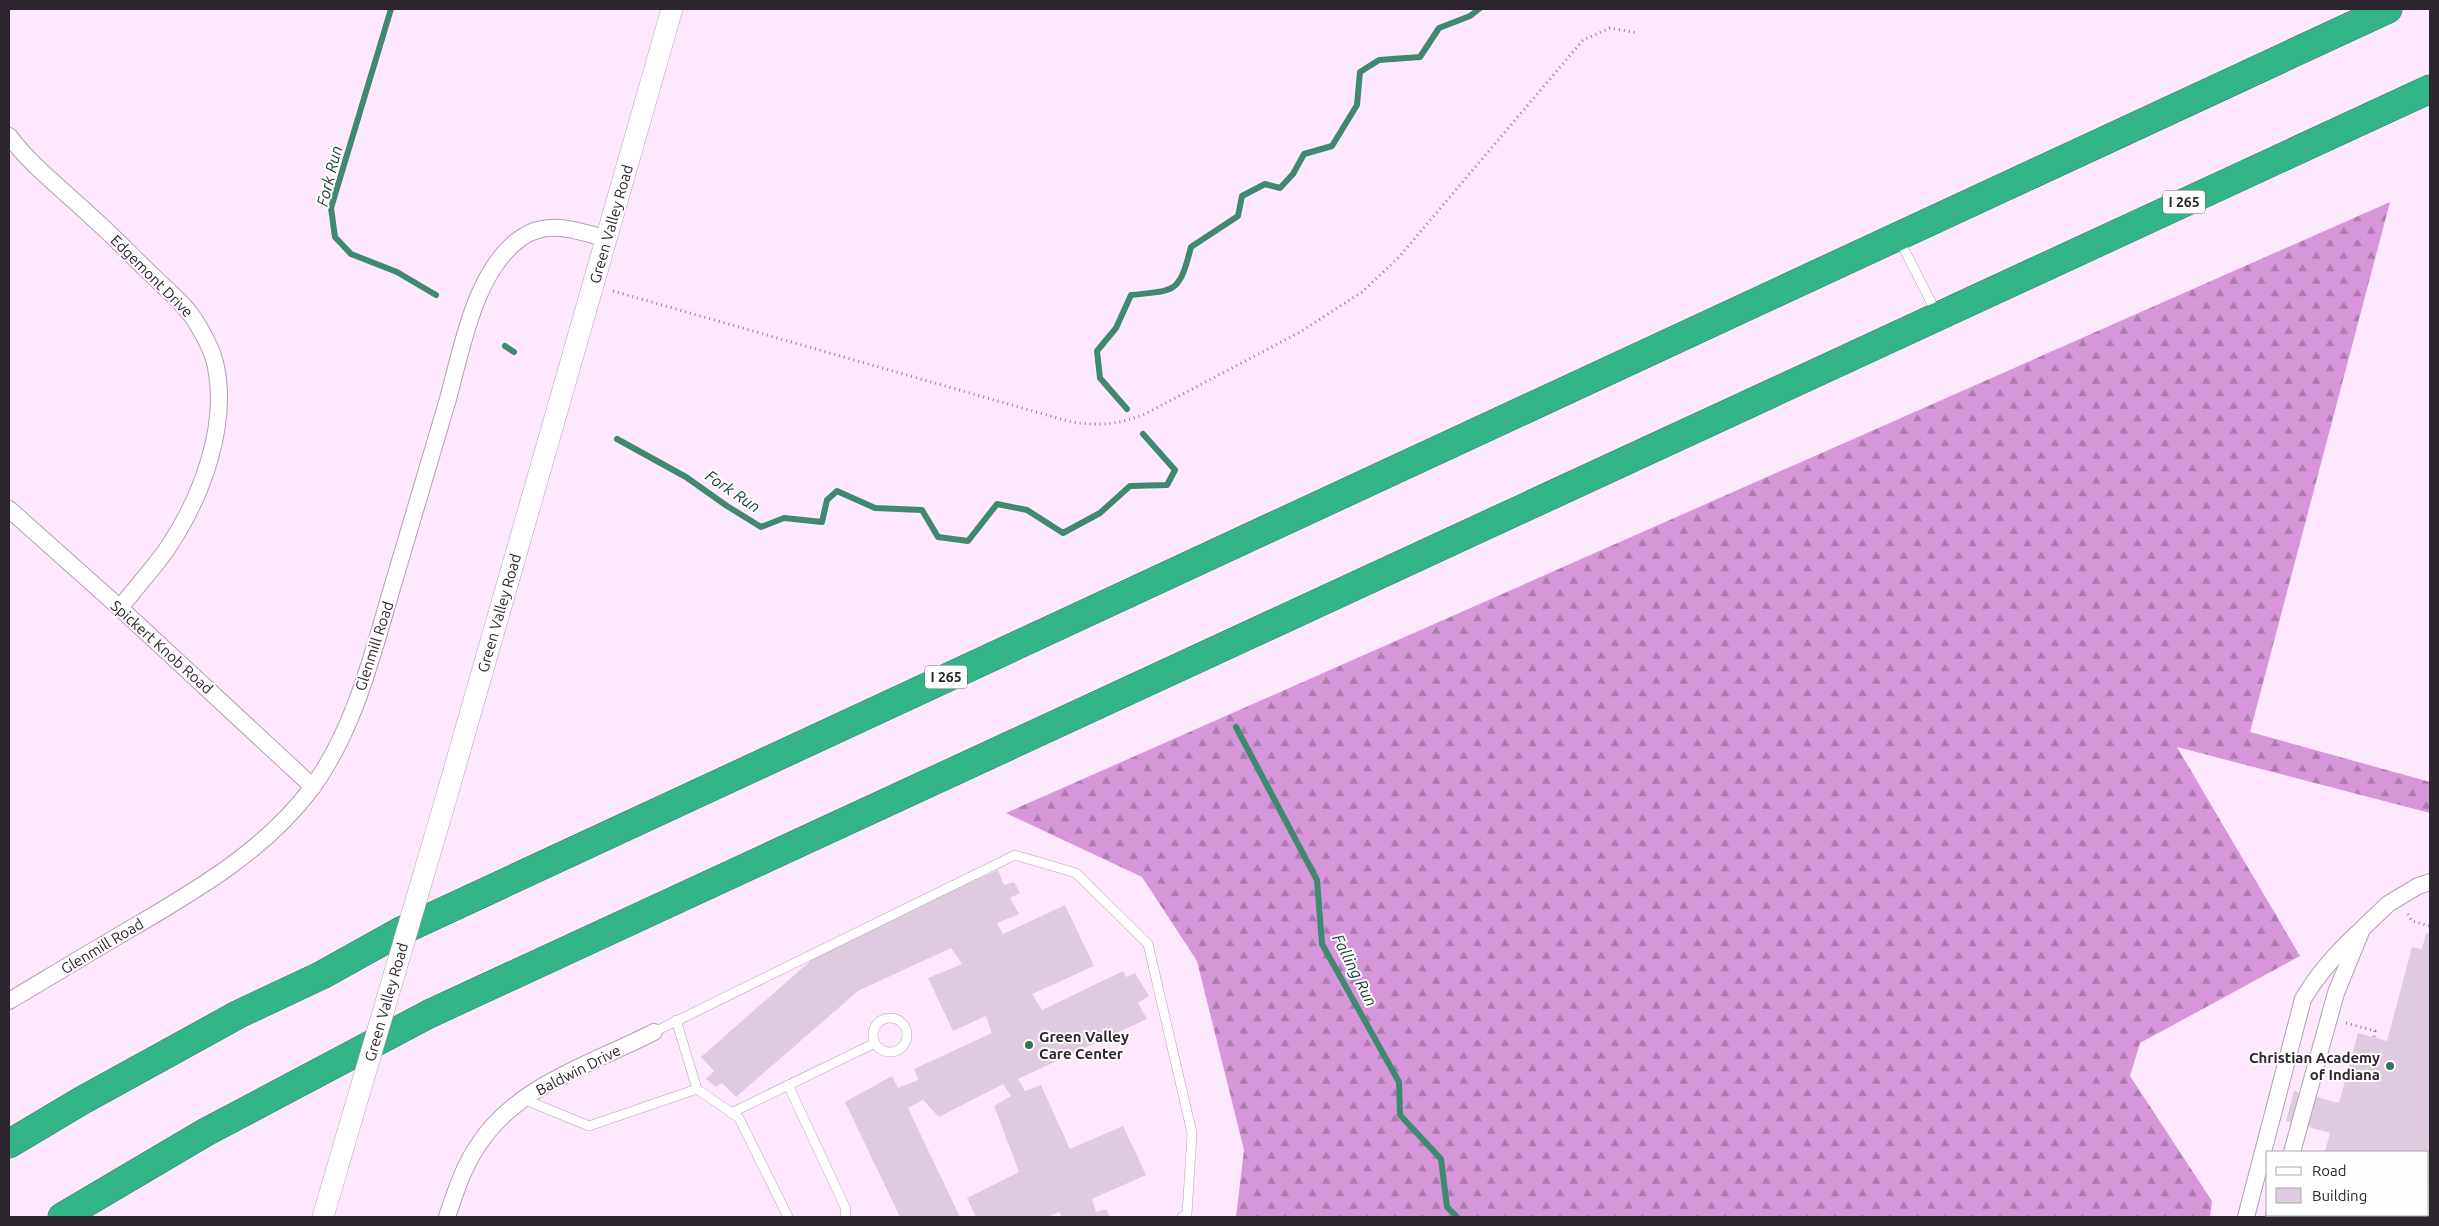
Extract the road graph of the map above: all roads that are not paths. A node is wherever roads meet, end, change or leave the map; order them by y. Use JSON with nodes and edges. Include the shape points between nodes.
{"nodes":[{"id":1,"x":672,"y":9,"type":"edge"},
{"id":2,"x":2388,"y":9,"type":"edge"},
{"id":3,"x":2430,"y":89,"type":"edge"},
{"id":4,"x":9,"y":136,"type":"edge"},
{"id":5,"x":1897,"y":236,"type":"junction"},
{"id":6,"x":607,"y":239,"type":"junction"},
{"id":7,"x":1939,"y":317,"type":"junction"},
{"id":8,"x":9,"y":509,"type":"edge"},
{"id":9,"x":120,"y":608,"type":"junction"},
{"id":10,"x":313,"y":787,"type":"junction"},
{"id":11,"x":2430,"y":882,"type":"edge"},
{"id":12,"x":2362,"y":929,"type":"junction"},
{"id":13,"x":9,"y":1001,"type":"edge"},
{"id":14,"x":676,"y":1020,"type":"junction"},
{"id":15,"x":654,"y":1032,"type":"joint"},
{"id":16,"x":875,"y":1043,"type":"dead end"},
{"id":17,"x":788,"y":1085,"type":"junction"},
{"id":18,"x":697,"y":1089,"type":"junction"},
{"id":19,"x":523,"y":1099,"type":"junction"},
{"id":20,"x":731,"y":1113,"type":"junction"},
{"id":21,"x":9,"y":1144,"type":"edge"},
{"id":22,"x":2292,"y":1151,"type":"edge"},
{"id":23,"x":62,"y":1217,"type":"edge"},
{"id":24,"x":323,"y":1217,"type":"edge"},
{"id":25,"x":447,"y":1217,"type":"edge"},
{"id":26,"x":788,"y":1217,"type":"edge"},
{"id":27,"x":845,"y":1217,"type":"edge"},
{"id":28,"x":1182,"y":1217,"type":"edge"},
{"id":29,"x":2246,"y":1217,"type":"edge"}],
"edges":[{"from":1,"to":6,"type":"street","name":"Green Valley Road"},
{"from":2,"to":5,"type":"highway","number":"I 265"},
{"from":3,"to":7,"type":"highway","number":"I 265"},
{"from":4,"to":9,"type":"street","name":"Edgemont Drive","via":[[31,162],[178,300],[195,320],[216,365],[218,413],[199,486],[168,547]]},
{"from":5,"to":7,"type":"lane"},
{"from":5,"to":21,"type":"highway","number":"I 265","via":[[401,931],[322,975],[240,1014]]},
{"from":6,"to":10,"type":"street","name":"Glenmill Road","via":[[567,228],[540,230],[523,236],[492,269],[470,321],[381,626],[354,707],[335,751]]},
{"from":6,"to":24,"type":"street","name":"Green Valley Road","bridge":true},
{"from":7,"to":23,"type":"highway","number":"I 265","via":[[429,1014],[206,1132]]},
{"from":8,"to":9,"type":"street","name":"Spickert Knob Road"},
{"from":9,"to":10,"type":"street","name":"Spickert Knob Road"},
{"from":10,"to":13,"type":"street","name":"Glenmill Road","via":[[277,828],[228,868]]},
{"from":11,"to":12,"type":"street","via":[[2388,904]]},
{"from":12,"to":22,"type":"street","via":[[2336,993]]},
{"from":12,"to":29,"type":"street","via":[[2335,953],[2303,999]]},
{"from":14,"to":15,"type":"lane"},
{"from":14,"to":18,"type":"lane"},
{"from":14,"to":28,"type":"lane","via":[[1015,855],[1076,873],[1148,944],[1192,1133],[1188,1214]]},
{"from":15,"to":19,"type":"street","name":"Baldwin Drive","via":[[551,1081]]},
{"from":16,"to":17,"type":"lane"},
{"from":17,"to":20,"type":"lane"},
{"from":17,"to":27,"type":"lane","via":[[846,1209]]},
{"from":18,"to":19,"type":"lane","via":[[589,1126]]},
{"from":18,"to":20,"type":"lane"},
{"from":19,"to":25,"type":"street","name":"Baldwin Drive","via":[[477,1146]]},
{"from":20,"to":26,"type":"lane","via":[[739,1118]]}]}
